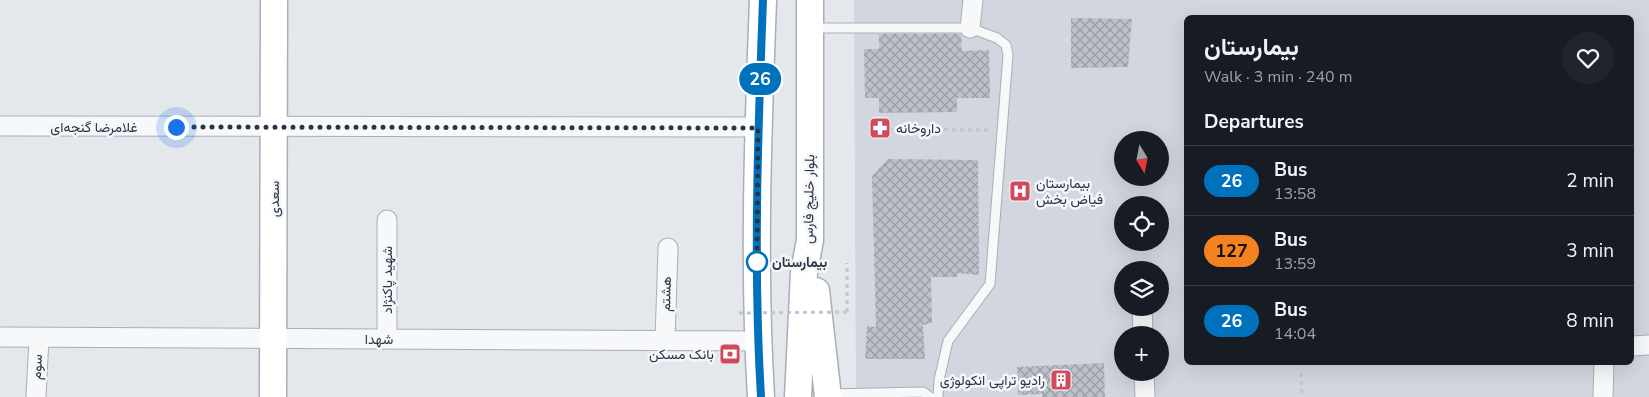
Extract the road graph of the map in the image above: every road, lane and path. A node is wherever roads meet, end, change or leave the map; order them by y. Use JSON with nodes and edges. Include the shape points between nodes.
{"nodes":[{"id":1,"x":274,"y":0,"type":"edge"},
{"id":2,"x":763,"y":0,"type":"edge"},
{"id":3,"x":810,"y":0,"type":"edge"},
{"id":4,"x":973,"y":0,"type":"edge"},
{"id":5,"x":810,"y":28,"type":"junction"},
{"id":6,"x":970,"y":28,"type":"junction"},
{"id":7,"x":0,"y":126,"type":"edge"},
{"id":8,"x":274,"y":127,"type":"junction"},
{"id":9,"x":758,"y":128,"type":"junction"},
{"id":10,"x":888,"y":129,"type":"dead end"},
{"id":11,"x":1002,"y":130,"type":"junction"},
{"id":12,"x":387,"y":220,"type":"dead end"},
{"id":13,"x":810,"y":240,"type":"junction"},
{"id":14,"x":668,"y":248,"type":"dead end"},
{"id":15,"x":847,"y":263,"type":"dead end"},
{"id":16,"x":739,"y":313,"type":"dead end"},
{"id":17,"x":0,"y":337,"type":"edge"},
{"id":18,"x":39,"y":338,"type":"junction"},
{"id":19,"x":274,"y":338,"type":"junction"},
{"id":20,"x":387,"y":339,"type":"junction"},
{"id":21,"x":665,"y":340,"type":"junction"},
{"id":22,"x":758,"y":340,"type":"junction"},
{"id":23,"x":1649,"y":345,"type":"edge"},
{"id":24,"x":1634,"y":346,"type":"edge"},
{"id":25,"x":1604,"y":365,"type":"edge"},
{"id":26,"x":1301,"y":373,"type":"dead end"},
{"id":27,"x":1144,"y":381,"type":"edge"},
{"id":28,"x":828,"y":395,"type":"edge"},
{"id":29,"x":36,"y":397,"type":"edge"},
{"id":30,"x":274,"y":397,"type":"edge"},
{"id":31,"x":761,"y":397,"type":"edge"},
{"id":32,"x":798,"y":397,"type":"edge"},
{"id":33,"x":930,"y":397,"type":"edge"},
{"id":34,"x":938,"y":397,"type":"edge"},
{"id":35,"x":1144,"y":397,"type":"edge"},
{"id":36,"x":1302,"y":397,"type":"edge"},
{"id":37,"x":1603,"y":397,"type":"edge"}],
"edges":[{"from":1,"to":8,"type":"main road","name":"سعدی"},
{"from":2,"to":9,"type":"main road"},
{"from":3,"to":5,"type":"main road","name":"بلوار خلیج فارس"},
{"from":4,"to":6,"type":"street"},
{"from":5,"to":6,"type":"lane"},
{"from":5,"to":13,"type":"main road","name":"بلوار خلیج فارس"},
{"from":6,"to":11,"type":"lane","via":[[1006,45]]},
{"from":7,"to":8,"type":"street","name":"غلامرضا گنجه‌ای"},
{"from":8,"to":9,"type":"street","name":"غلامرضا گنجه‌ای"},
{"from":8,"to":19,"type":"main road","name":"سعدی"},
{"from":9,"to":22,"type":"main road"},
{"from":10,"to":11,"type":"path"},
{"from":11,"to":34,"type":"lane","via":[[990,284],[948,341],[938,380]]},
{"from":12,"to":20,"type":"street","name":"شهید پاکنژاد"},
{"from":13,"to":28,"type":"main road"},
{"from":13,"to":32,"type":"main road","name":"بلوار خلیج فارس","via":[[804,272]]},
{"from":14,"to":21,"type":"street","name":"هشتم"},
{"from":15,"to":16,"type":"path","bridge":true,"via":[[847,312]]},
{"from":17,"to":18,"type":"street","name":"شهدا"},
{"from":18,"to":19,"type":"street","name":"شهدا"},
{"from":18,"to":29,"type":"street","name":"سوم"},
{"from":19,"to":20,"type":"street","name":"شهدا"},
{"from":19,"to":30,"type":"main road","name":"سعدی"},
{"from":20,"to":21,"type":"street","name":"شهدا"},
{"from":21,"to":22,"type":"street","name":"شهدا"},
{"from":22,"to":31,"type":"main road"},
{"from":23,"to":24,"type":"street"},
{"from":25,"to":37,"type":"street"},
{"from":26,"to":36,"type":"path"},
{"from":27,"to":35,"type":"street"},
{"from":28,"to":33,"type":"lane","via":[[923,392]]}]}
